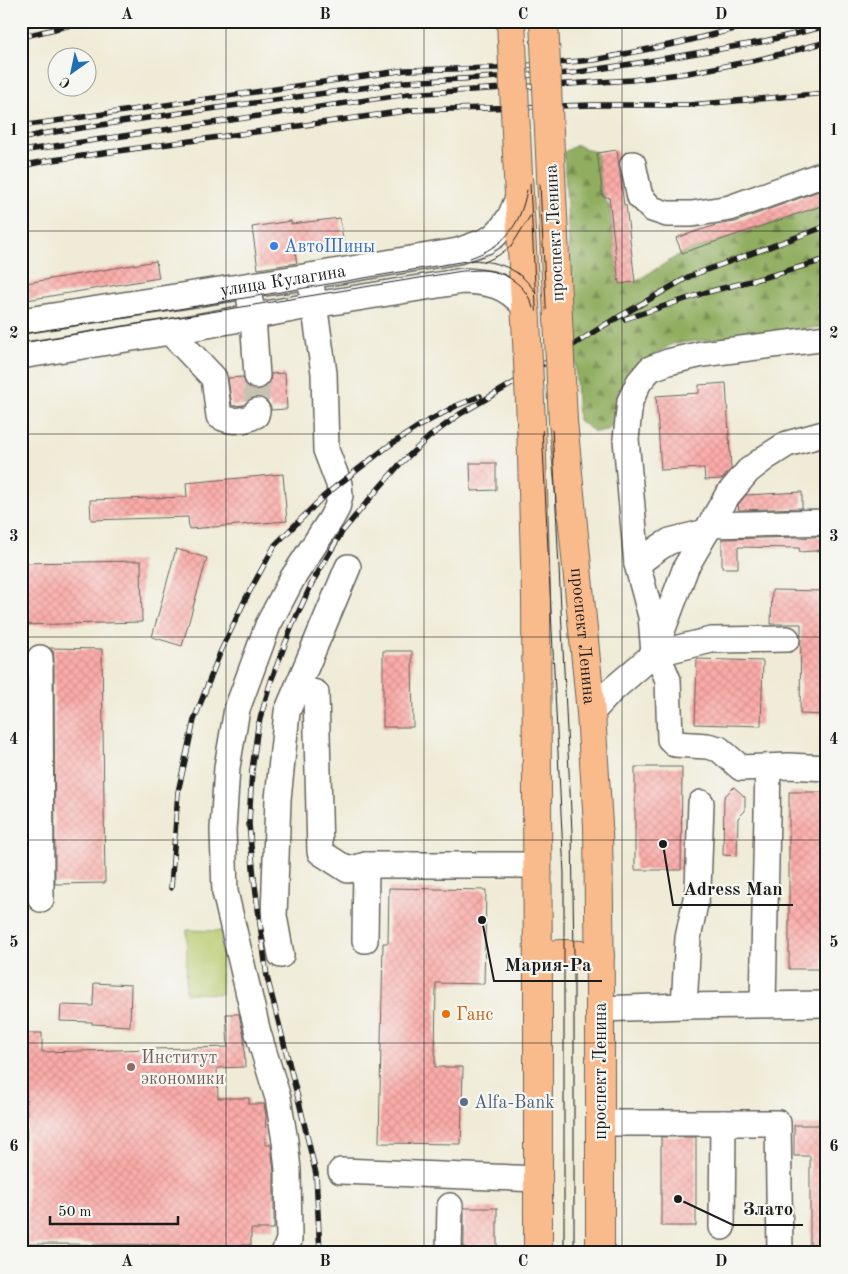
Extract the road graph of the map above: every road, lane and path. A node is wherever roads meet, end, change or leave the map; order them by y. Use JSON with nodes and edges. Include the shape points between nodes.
{"nodes":[{"id":1,"x":511,"y":21,"type":"edge"},
{"id":2,"x":544,"y":21,"type":"edge"},
{"id":3,"x":633,"y":164,"type":"dead end"},
{"id":4,"x":827,"y":173,"type":"edge"},
{"id":5,"x":519,"y":186,"type":"junction"},
{"id":6,"x":310,"y":276,"type":"junction"},
{"id":7,"x":247,"y":286,"type":"junction"},
{"id":8,"x":314,"y":305,"type":"junction"},
{"id":9,"x":525,"y":314,"type":"junction"},
{"id":10,"x":52,"y":316,"type":"junction"},
{"id":11,"x":253,"y":316,"type":"junction"},
{"id":12,"x":21,"y":321,"type":"edge"},
{"id":13,"x":170,"y":332,"type":"junction"},
{"id":14,"x":827,"y":338,"type":"edge"},
{"id":15,"x":60,"y":350,"type":"junction"},
{"id":16,"x":21,"y":356,"type":"edge"},
{"id":17,"x":257,"y":376,"type":"tunnel mouth"},
{"id":18,"x":257,"y":411,"type":"dead end"},
{"id":19,"x":827,"y":433,"type":"edge"},
{"id":20,"x":827,"y":522,"type":"edge"},
{"id":21,"x":708,"y":528,"type":"junction"},
{"id":22,"x":637,"y":564,"type":"junction"},
{"id":23,"x":348,"y":567,"type":"dead end"},
{"id":24,"x":787,"y":639,"type":"dead end"},
{"id":25,"x":654,"y":654,"type":"junction"},
{"id":26,"x":40,"y":658,"type":"dead end"},
{"id":27,"x":298,"y":688,"type":"junction"},
{"id":28,"x":591,"y":713,"type":"junction"},
{"id":29,"x":768,"y":768,"type":"junction"},
{"id":30,"x":827,"y":768,"type":"edge"},
{"id":31,"x":701,"y":804,"type":"dead end"},
{"id":32,"x":366,"y":865,"type":"junction"},
{"id":33,"x":537,"y":866,"type":"junction"},
{"id":34,"x":41,"y":899,"type":"dead end"},
{"id":35,"x":365,"y":940,"type":"dead end"},
{"id":36,"x":281,"y":955,"type":"dead end"},
{"id":37,"x":538,"y":955,"type":"junction"},
{"id":38,"x":600,"y":956,"type":"junction"},
{"id":39,"x":763,"y":1004,"type":"junction"},
{"id":40,"x":827,"y":1004,"type":"edge"},
{"id":41,"x":684,"y":1006,"type":"junction"},
{"id":42,"x":600,"y":1009,"type":"junction"},
{"id":43,"x":600,"y":1123,"type":"junction"},
{"id":44,"x":723,"y":1123,"type":"junction"},
{"id":45,"x":341,"y":1172,"type":"dead end"},
{"id":46,"x":538,"y":1179,"type":"junction"},
{"id":47,"x":450,"y":1206,"type":"dead end"},
{"id":48,"x":722,"y":1227,"type":"dead end"},
{"id":49,"x":284,"y":1253,"type":"edge"},
{"id":50,"x":449,"y":1253,"type":"edge"},
{"id":51,"x":538,"y":1253,"type":"edge"},
{"id":52,"x":600,"y":1253,"type":"edge"},
{"id":53,"x":780,"y":1253,"type":"edge"}],
"edges":[{"from":1,"to":5,"type":"main road","name":"проспект Ленина","bridge":true},
{"from":2,"to":28,"type":"main road","name":"проспект Ленина","bridge":true,"via":[[564,421]]},
{"from":3,"to":4,"type":"street","via":[[640,197],[652,209],[666,214],[730,208]]},
{"from":5,"to":6,"type":"street","name":"улица Кулагина","via":[[510,216],[502,228],[486,241],[458,251]]},
{"from":5,"to":9,"type":"main road","name":"проспект Ленина"},
{"from":6,"to":7,"type":"street","name":"улица Кулагина"},
{"from":6,"to":8,"type":"street"},
{"from":7,"to":10,"type":"street","name":"улица Кулагина"},
{"from":7,"to":11,"type":"street"},
{"from":8,"to":9,"type":"street","name":"улица Кулагина","via":[[463,281],[502,287],[515,296]]},
{"from":8,"to":11,"type":"street","name":"улица Кулагина"},
{"from":8,"to":49,"type":"street","via":[[324,373],[326,450],[340,495],[331,519],[292,579],[268,625],[237,709],[227,767],[223,830],[225,892],[258,1033],[278,1098],[285,1141],[289,1240]]},
{"from":9,"to":33,"type":"main road","name":"проспект Ленина","bridge":true,"via":[[536,596]]},
{"from":10,"to":12,"type":"street","name":"улица Кулагина"},
{"from":10,"to":15,"type":"street"},
{"from":11,"to":13,"type":"street","name":"улица Кулагина"},
{"from":11,"to":17,"type":"street"},
{"from":13,"to":15,"type":"street","name":"улица Кулагина"},
{"from":13,"to":18,"type":"street","via":[[214,378],[219,416],[226,420],[248,420]]},
{"from":14,"to":22,"type":"street","via":[[702,354],[650,369],[639,382],[630,401],[626,439]]},
{"from":15,"to":16,"type":"street","name":"улица Кулагина"},
{"from":19,"to":21,"type":"street","via":[[787,444],[748,471],[727,496]]},
{"from":20,"to":21,"type":"street"},
{"from":21,"to":22,"type":"street","via":[[670,541]]},
{"from":21,"to":25,"type":"street","via":[[686,567]]},
{"from":22,"to":25,"type":"street","via":[[650,616]]},
{"from":23,"to":27,"type":"street"},
{"from":24,"to":25,"type":"street","via":[[711,640]]},
{"from":25,"to":28,"type":"street"},
{"from":25,"to":29,"type":"street","via":[[668,680],[670,739],[675,744],[719,749],[741,768]]},
{"from":26,"to":34,"type":"street"},
{"from":27,"to":32,"type":"street","via":[[316,694],[320,852],[348,870]]},
{"from":27,"to":36,"type":"street","via":[[287,712],[278,799],[274,916]]},
{"from":28,"to":38,"type":"main road","name":"проспект Ленина","via":[[598,825]]},
{"from":29,"to":30,"type":"street"},
{"from":29,"to":39,"type":"street"},
{"from":31,"to":41,"type":"street","via":[[698,889],[688,938]]},
{"from":32,"to":33,"type":"street"},
{"from":32,"to":35,"type":"street"},
{"from":33,"to":37,"type":"main road","name":"проспект Ленина"},
{"from":37,"to":38,"type":"main road"},
{"from":37,"to":46,"type":"main road","name":"проспект Ленина"},
{"from":38,"to":42,"type":"main road","name":"проспект Ленина"},
{"from":39,"to":40,"type":"street"},
{"from":39,"to":41,"type":"street"},
{"from":41,"to":42,"type":"street"},
{"from":42,"to":43,"type":"main road","name":"проспект Ленина"},
{"from":43,"to":44,"type":"street"},
{"from":43,"to":52,"type":"main road","name":"проспект Ленина"},
{"from":44,"to":48,"type":"street"},
{"from":44,"to":53,"type":"street","via":[[778,1123]]},
{"from":45,"to":46,"type":"street"},
{"from":46,"to":51,"type":"main road","name":"проспект Ленина"},
{"from":47,"to":50,"type":"street"}]}
